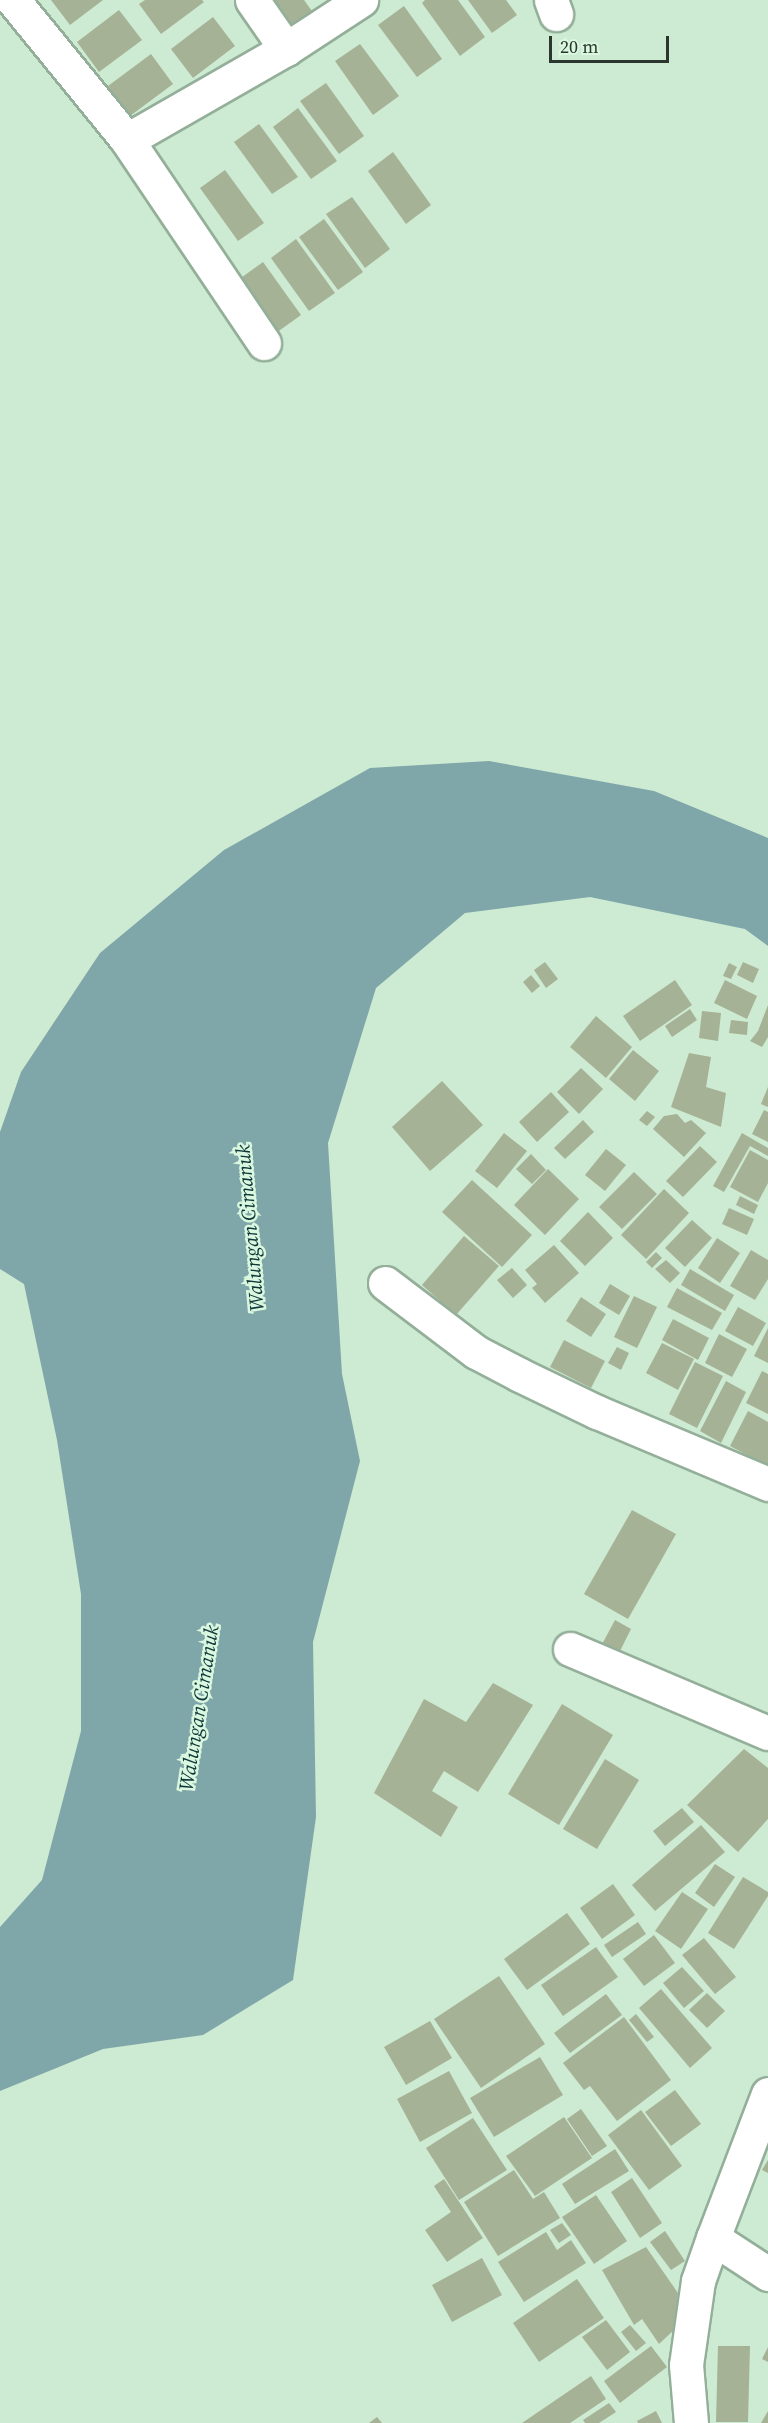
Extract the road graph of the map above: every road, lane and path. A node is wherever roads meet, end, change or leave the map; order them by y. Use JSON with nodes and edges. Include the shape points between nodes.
{"nodes":[{"id":1,"x":13,"y":0,"type":"edge"},
{"id":2,"x":252,"y":0,"type":"edge"},
{"id":3,"x":361,"y":0,"type":"edge"},
{"id":4,"x":286,"y":49,"type":"junction"},
{"id":5,"x":127,"y":140,"type":"junction"},
{"id":6,"x":264,"y":343,"type":"dead end"},
{"id":7,"x":385,"y":1283,"type":"dead end"},
{"id":8,"x":768,"y":1484,"type":"edge"},
{"id":9,"x":570,"y":1650,"type":"dead end"},
{"id":10,"x":768,"y":1733,"type":"edge"},
{"id":11,"x":768,"y":2094,"type":"edge"},
{"id":12,"x":713,"y":2238,"type":"junction"},
{"id":13,"x":768,"y":2274,"type":"edge"},
{"id":14,"x":691,"y":2423,"type":"edge"}],
"edges":[{"from":1,"to":5,"type":"street"},
{"from":2,"to":4,"type":"street"},
{"from":3,"to":4,"type":"street"},
{"from":4,"to":5,"type":"street"},
{"from":5,"to":6,"type":"street"},
{"from":7,"to":8,"type":"street","via":[[476,1352],[597,1412]]},
{"from":9,"to":10,"type":"street"},
{"from":11,"to":12,"type":"street"},
{"from":12,"to":13,"type":"street"},
{"from":12,"to":14,"type":"street","via":[[698,2281],[686,2365]]}]}
